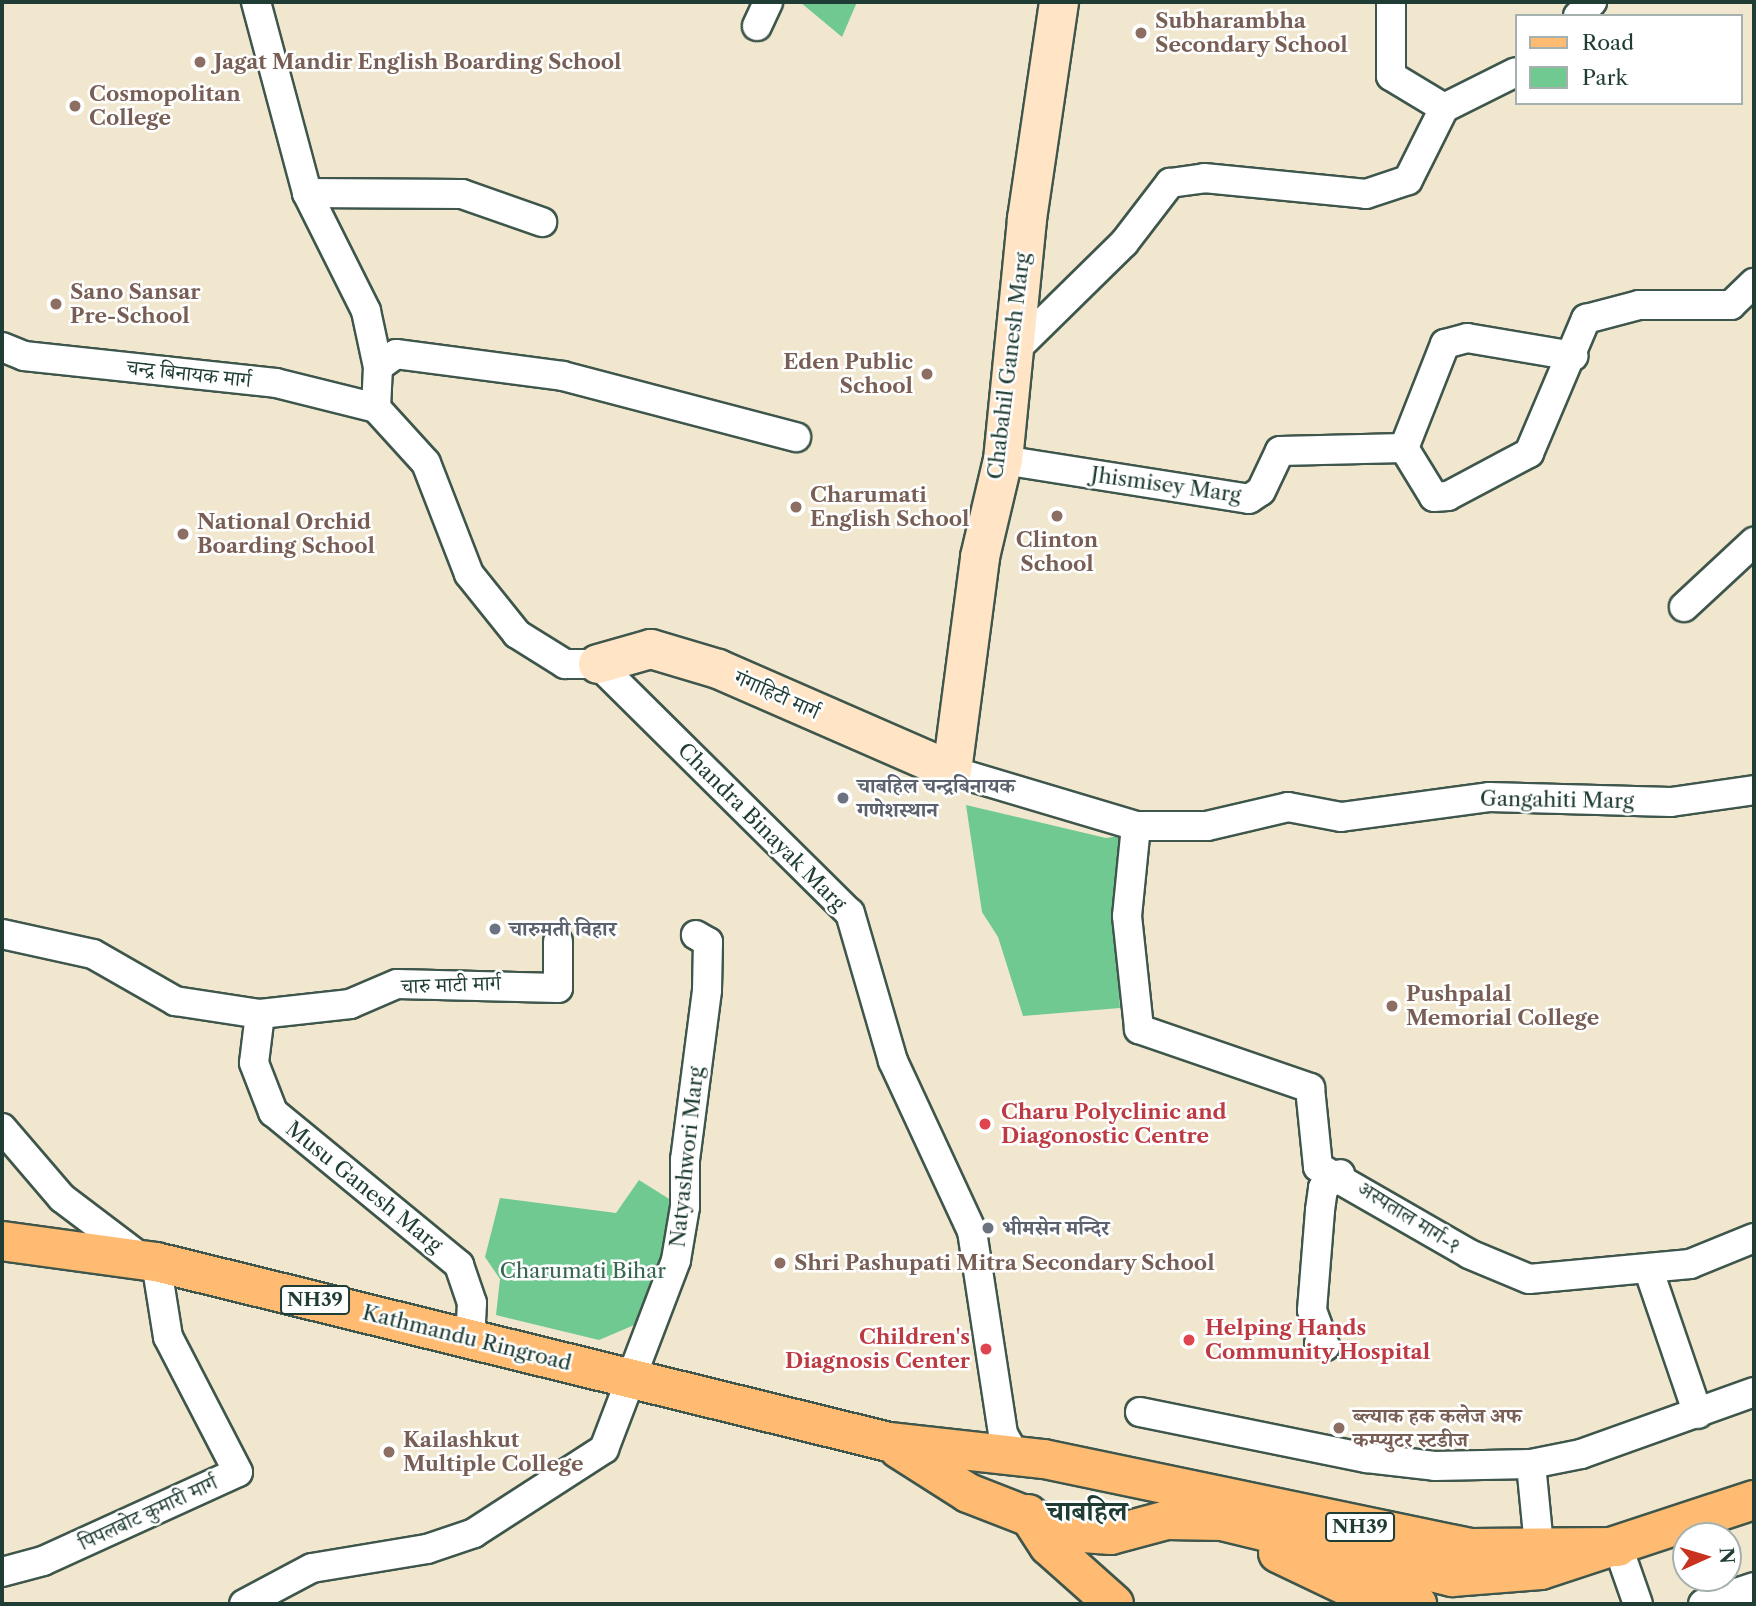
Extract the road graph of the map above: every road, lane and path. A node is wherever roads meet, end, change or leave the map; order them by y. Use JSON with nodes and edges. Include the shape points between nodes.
{"nodes":[{"id":1,"x":257,"y":2,"type":"edge"},
{"id":2,"x":1059,"y":2,"type":"edge"},
{"id":3,"x":1391,"y":2,"type":"edge"},
{"id":4,"x":1514,"y":73,"type":"edge"},
{"id":5,"x":1444,"y":108,"type":"junction"},
{"id":6,"x":307,"y":193,"type":"junction"},
{"id":7,"x":542,"y":222,"type":"dead end"},
{"id":8,"x":1754,"y":283,"type":"edge"},
{"id":9,"x":2,"y":347,"type":"edge"},
{"id":10,"x":1013,"y":351,"type":"junction"},
{"id":11,"x":1573,"y":356,"type":"junction"},
{"id":12,"x":378,"y":367,"type":"junction"},
{"id":13,"x":376,"y":408,"type":"junction"},
{"id":14,"x":796,"y":437,"type":"dead end"},
{"id":15,"x":1404,"y":448,"type":"junction"},
{"id":16,"x":1003,"y":460,"type":"junction"},
{"id":17,"x":1754,"y":542,"type":"edge"},
{"id":18,"x":1684,"y":607,"type":"dead end"},
{"id":19,"x":598,"y":664,"type":"junction"},
{"id":20,"x":952,"y":771,"type":"junction"},
{"id":21,"x":1754,"y":790,"type":"edge"},
{"id":22,"x":1136,"y":826,"type":"junction"},
{"id":23,"x":2,"y":934,"type":"edge"},
{"id":24,"x":696,"y":935,"type":"dead end"},
{"id":25,"x":558,"y":942,"type":"dead end"},
{"id":26,"x":260,"y":1014,"type":"junction"},
{"id":27,"x":2,"y":1128,"type":"edge"},
{"id":28,"x":1340,"y":1174,"type":"junction"},
{"id":29,"x":1754,"y":1238,"type":"edge"},
{"id":30,"x":2,"y":1241,"type":"edge"},
{"id":31,"x":150,"y":1261,"type":"junction"},
{"id":32,"x":1649,"y":1271,"type":"junction"},
{"id":33,"x":470,"y":1340,"type":"junction"},
{"id":34,"x":1320,"y":1343,"type":"dead end"},
{"id":35,"x":626,"y":1377,"type":"junction"},
{"id":36,"x":1754,"y":1392,"type":"edge"},
{"id":37,"x":1140,"y":1412,"type":"dead end"},
{"id":38,"x":1699,"y":1415,"type":"junction"},
{"id":39,"x":889,"y":1442,"type":"junction"},
{"id":40,"x":1018,"y":1460,"type":"junction"},
{"id":41,"x":1531,"y":1464,"type":"junction"},
{"id":42,"x":1106,"y":1475,"type":"junction"},
{"id":43,"x":1754,"y":1500,"type":"edge"},
{"id":44,"x":1028,"y":1514,"type":"junction"},
{"id":45,"x":1222,"y":1521,"type":"junction"},
{"id":46,"x":1111,"y":1535,"type":"junction"},
{"id":47,"x":1618,"y":1547,"type":"junction"},
{"id":48,"x":1540,"y":1560,"type":"junction"},
{"id":49,"x":2,"y":1572,"type":"edge"},
{"id":50,"x":1754,"y":1587,"type":"edge"},
{"id":51,"x":1113,"y":1603,"type":"edge"},
{"id":52,"x":244,"y":1604,"type":"edge"},
{"id":53,"x":1417,"y":1604,"type":"edge"},
{"id":54,"x":1491,"y":1604,"type":"edge"},
{"id":55,"x":1638,"y":1604,"type":"edge"},
{"id":56,"x":1703,"y":1604,"type":"edge"}],
"edges":[{"from":1,"to":6,"type":"street"},
{"from":2,"to":10,"type":"street","name":"Chabahil Ganesh Marg"},
{"from":3,"to":5,"type":"street","via":[[1391,76]]},
{"from":4,"to":5,"type":"street"},
{"from":5,"to":10,"type":"street","via":[[1408,180],[1366,194],[1204,178],[1170,183],[1124,243]]},
{"from":6,"to":7,"type":"street","via":[[462,194]]},
{"from":6,"to":12,"type":"street","via":[[366,311]]},
{"from":8,"to":11,"type":"street","via":[[1731,305],[1639,305],[1586,319]]},
{"from":9,"to":13,"type":"street","name":"चन्द्र बिनायक मार्ग","via":[[24,356],[276,383]]},
{"from":10,"to":16,"type":"street","name":"Chabahil Ganesh Marg"},
{"from":11,"to":15,"type":"street","via":[[1467,338],[1445,344]]},
{"from":11,"to":15,"type":"street","via":[[1529,453],[1448,496],[1434,496]]},
{"from":12,"to":13,"type":"street"},
{"from":12,"to":14,"type":"street","via":[[396,354],[563,376]]},
{"from":13,"to":19,"type":"street","via":[[426,463],[469,574],[517,634],[565,664]]},
{"from":15,"to":16,"type":"street","name":"Jhismisey Marg","via":[[1280,451],[1261,491],[1249,499]]},
{"from":16,"to":20,"type":"street","name":"Chabahil Ganesh Marg","via":[[980,557]]},
{"from":17,"to":18,"type":"street"},
{"from":19,"to":20,"type":"street","name":"गंगाहिटी मार्ग","via":[[651,649],[704,665]]},
{"from":19,"to":40,"type":"street","name":"Chandra Binayak Marg","via":[[850,913],[893,1060],[972,1231],[1003,1434]]},
{"from":20,"to":22,"type":"street","name":"Gangahiti Marg"},
{"from":21,"to":22,"type":"street","name":"Gangahiti Marg","via":[[1671,802],[1489,797],[1342,817],[1288,807],[1207,826]]},
{"from":22,"to":28,"type":"street","name":"अस्पताल मार्ग-१","via":[[1127,916],[1139,1029],[1310,1088],[1318,1167]]},
{"from":23,"to":26,"type":"street","via":[[93,954],[175,1001]]},
{"from":24,"to":35,"type":"street","name":"Natyashwori Marg","via":[[708,942],[707,990],[685,1160],[685,1207],[672,1270]]},
{"from":25,"to":26,"type":"street","name":"चारु माटी मार्ग","via":[[558,988],[397,984],[350,1004]]},
{"from":26,"to":33,"type":"street","name":"Musu Ganesh Marg","via":[[254,1063],[273,1112],[459,1265],[472,1303]]},
{"from":27,"to":31,"type":"street","via":[[62,1198]]},
{"from":28,"to":32,"type":"street","name":"अस्पताल मार्ग-१","via":[[1469,1254],[1530,1279]]},
{"from":28,"to":34,"type":"street","via":[[1323,1188],[1320,1210],[1312,1310],[1325,1346]]},
{"from":29,"to":32,"type":"street","name":"अस्पताल मार्ग-१","via":[[1690,1264]]},
{"from":30,"to":31,"type":"main road","name":"Kathmandu Ringroad","number":"NH39"},
{"from":31,"to":33,"type":"main road","name":"Kathmandu Ringroad","number":"NH39"},
{"from":31,"to":49,"type":"street","name":"पिपलबोट कुमारी मार्ग","via":[[168,1337],[238,1472],[44,1561]]},
{"from":32,"to":38,"type":"street"},
{"from":33,"to":35,"type":"main road","name":"Kathmandu Ringroad","number":"NH39"},
{"from":35,"to":39,"type":"main road","name":"Kathmandu Ringroad","number":"NH39"},
{"from":35,"to":52,"type":"street","via":[[604,1449],[474,1533],[427,1549],[312,1568]]},
{"from":36,"to":38,"type":"street"},
{"from":37,"to":41,"type":"street","via":[[1367,1458],[1435,1466]]},
{"from":38,"to":41,"type":"street","via":[[1581,1454]]},
{"from":39,"to":40,"type":"main road","name":"Kathmandu Ringroad","number":"NH39"},
{"from":39,"to":44,"type":"main road","name":"Kathmandu Ringroad","number":"NH39","via":[[968,1493]]},
{"from":40,"to":42,"type":"main road","name":"Kathmandu Ringroad","number":"NH39","via":[[1044,1459]]},
{"from":40,"to":44,"type":"main road"},
{"from":41,"to":48,"type":"street"},
{"from":42,"to":46,"type":"main road","via":[[1115,1514]]},
{"from":42,"to":48,"type":"main road","name":"Kathmandu Ringroad","number":"NH39","via":[[1226,1493],[1409,1539]]},
{"from":43,"to":47,"type":"main road","name":"Kathmandu Ringroad","number":"NH39"},
{"from":44,"to":46,"type":"main road","name":"Kathmandu Ringroad","number":"NH39","via":[[1068,1532]]},
{"from":44,"to":51,"type":"main road","via":[[1049,1546]]},
{"from":45,"to":46,"type":"main road","name":"Kathmandu Ringroad","number":"NH39","via":[[1167,1520]]},
{"from":45,"to":48,"type":"main road","name":"Kathmandu Ringroad","number":"NH39","via":[[1451,1577]]},
{"from":45,"to":53,"type":"main road","via":[[1353,1589]]},
{"from":46,"to":51,"type":"main road"},
{"from":47,"to":48,"type":"main road","name":"Kathmandu Ringroad","number":"NH39"},
{"from":47,"to":54,"type":"main road","via":[[1576,1576],[1523,1600]]},
{"from":47,"to":55,"type":"street"},
{"from":50,"to":56,"type":"street"}]}
